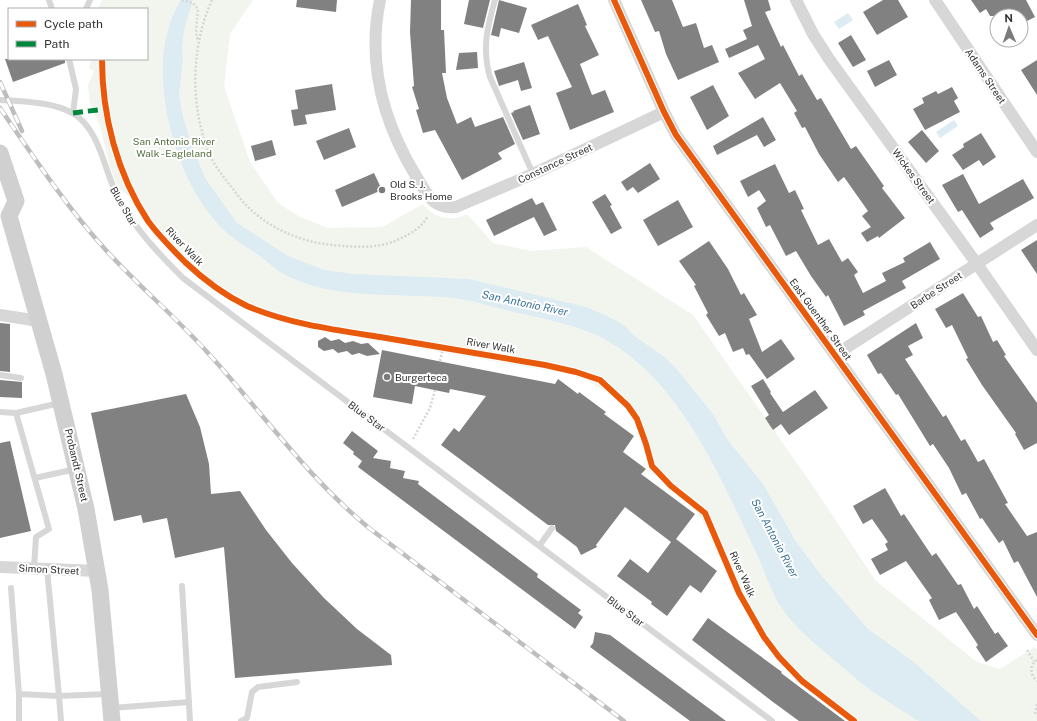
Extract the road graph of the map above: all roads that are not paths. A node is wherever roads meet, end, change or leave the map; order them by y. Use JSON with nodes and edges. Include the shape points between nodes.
{"nodes":[{"id":1,"x":380,"y":0,"type":"edge"},
{"id":2,"x":495,"y":0,"type":"edge"},
{"id":3,"x":614,"y":0,"type":"edge"},
{"id":4,"x":796,"y":0,"type":"edge"},
{"id":5,"x":934,"y":0,"type":"edge"},
{"id":6,"x":69,"y":60,"type":"edge"},
{"id":7,"x":0,"y":100,"type":"edge"},
{"id":8,"x":664,"y":112,"type":"junction"},
{"id":9,"x":73,"y":113,"type":"junction"},
{"id":10,"x":1037,"y":152,"type":"edge"},
{"id":11,"x":0,"y":153,"type":"edge"},
{"id":12,"x":3,"y":171,"type":"edge"},
{"id":13,"x":533,"y":174,"type":"junction"},
{"id":14,"x":5,"y":213,"type":"edge"},
{"id":15,"x":1037,"y":225,"type":"edge"},
{"id":16,"x":978,"y":264,"type":"junction"},
{"id":17,"x":0,"y":315,"type":"edge"},
{"id":18,"x":39,"y":321,"type":"junction"},
{"id":19,"x":1037,"y":350,"type":"edge"},
{"id":20,"x":835,"y":355,"type":"junction"},
{"id":21,"x":0,"y":375,"type":"edge"},
{"id":22,"x":21,"y":378,"type":"dead end"},
{"id":23,"x":62,"y":403,"type":"junction"},
{"id":24,"x":0,"y":412,"type":"edge"},
{"id":25,"x":16,"y":413,"type":"junction"},
{"id":26,"x":78,"y":469,"type":"junction"},
{"id":27,"x":35,"y":478,"type":"junction"},
{"id":28,"x":552,"y":528,"type":"dead end"},
{"id":29,"x":540,"y":545,"type":"junction"},
{"id":30,"x":0,"y":567,"type":"edge"},
{"id":31,"x":34,"y":568,"type":"junction"},
{"id":32,"x":47,"y":569,"type":"junction"},
{"id":33,"x":97,"y":571,"type":"junction"},
{"id":34,"x":182,"y":586,"type":"dead end"},
{"id":35,"x":12,"y":588,"type":"dead end"},
{"id":36,"x":1037,"y":634,"type":"edge"},
{"id":37,"x":296,"y":682,"type":"dead end"},
{"id":38,"x":19,"y":694,"type":"junction"},
{"id":39,"x":59,"y":696,"type":"junction"},
{"id":40,"x":189,"y":702,"type":"junction"},
{"id":41,"x":111,"y":708,"type":"edge"},
{"id":42,"x":19,"y":721,"type":"edge"},
{"id":43,"x":61,"y":721,"type":"edge"},
{"id":44,"x":190,"y":721,"type":"edge"},
{"id":45,"x":241,"y":721,"type":"edge"},
{"id":46,"x":772,"y":721,"type":"edge"}],
"edges":[{"from":1,"to":13,"type":"street","name":"Constance Street","via":[[375,36],[376,61],[384,109],[402,154],[434,203],[444,208],[456,206]]},
{"from":2,"to":13,"type":"lane","via":[[488,24],[486,62],[490,77]]},
{"from":3,"to":8,"type":"street","name":"East Guenther Street"},
{"from":4,"to":16,"type":"street","name":"Wickes Street","via":[[829,59]]},
{"from":5,"to":10,"type":"street","name":"Adams Street"},
{"from":6,"to":9,"type":"lane","via":[[76,88]]},
{"from":7,"to":9,"type":"lane","name":"Blue Star","via":[[34,103]]},
{"from":8,"to":13,"type":"street","name":"Constance Street"},
{"from":8,"to":20,"type":"street","name":"East Guenther Street","via":[[676,135]]},
{"from":9,"to":29,"type":"lane","name":"Blue Star","via":[[87,125],[113,188],[130,218],[150,246],[183,278]]},
{"from":11,"to":12,"type":"main road","name":"Probandt Street"},
{"from":12,"to":14,"type":"main road","name":"Probandt Street","via":[[16,201]]},
{"from":14,"to":18,"type":"main road","name":"Probandt Street"},
{"from":15,"to":16,"type":"street","name":"Barbe Street"},
{"from":16,"to":19,"type":"street","name":"Wickes Street"},
{"from":16,"to":20,"type":"street","name":"Barbe Street"},
{"from":17,"to":18,"type":"street"},
{"from":18,"to":23,"type":"main road","name":"Probandt Street"},
{"from":20,"to":36,"type":"street","name":"East Guenther Street"},
{"from":21,"to":22,"type":"lane"},
{"from":23,"to":25,"type":"lane"},
{"from":23,"to":26,"type":"main road","name":"Probandt Street"},
{"from":24,"to":25,"type":"lane"},
{"from":25,"to":27,"type":"lane"},
{"from":26,"to":27,"type":"lane"},
{"from":26,"to":33,"type":"main road","name":"Probandt Street"},
{"from":27,"to":31,"type":"lane","via":[[50,529],[36,537]]},
{"from":28,"to":29,"type":"lane"},
{"from":29,"to":46,"type":"lane","name":"Blue Star"},
{"from":30,"to":31,"type":"street","name":"Simon Street"},
{"from":31,"to":32,"type":"street","name":"Simon Street"},
{"from":32,"to":33,"type":"street","name":"Simon Street"},
{"from":32,"to":39,"type":"lane"},
{"from":33,"to":41,"type":"main road","name":"Probandt Street"},
{"from":34,"to":40,"type":"lane"},
{"from":35,"to":38,"type":"lane"},
{"from":37,"to":45,"type":"lane","via":[[258,686],[252,692],[247,718]]},
{"from":38,"to":39,"type":"lane"},
{"from":38,"to":42,"type":"lane"},
{"from":39,"to":41,"type":"lane"},
{"from":39,"to":43,"type":"lane"},
{"from":40,"to":41,"type":"lane"},
{"from":40,"to":44,"type":"lane"}]}
